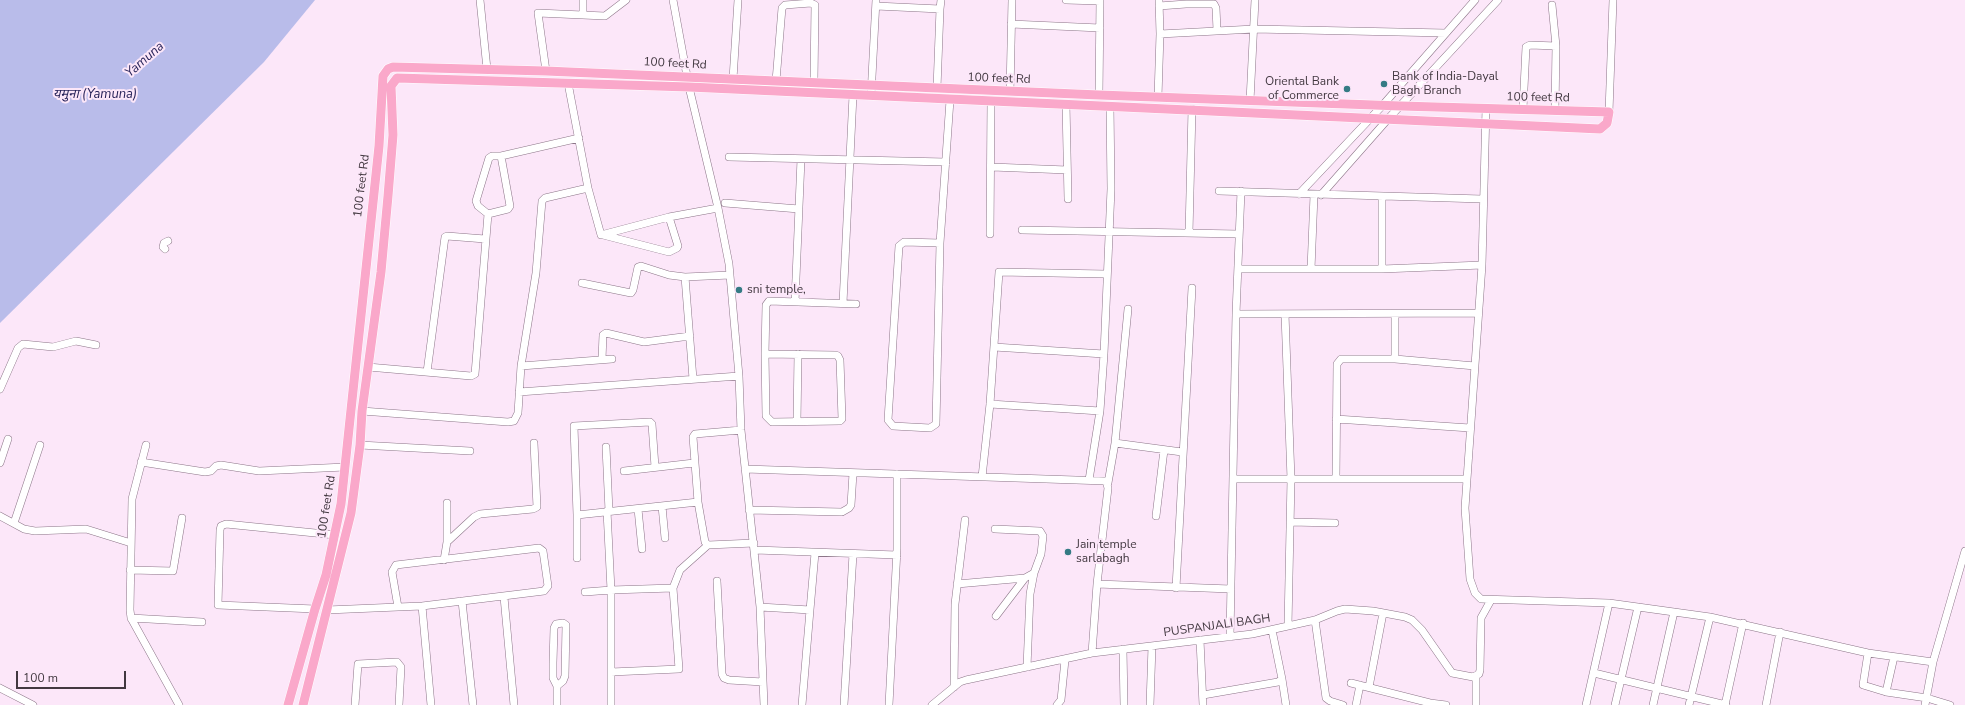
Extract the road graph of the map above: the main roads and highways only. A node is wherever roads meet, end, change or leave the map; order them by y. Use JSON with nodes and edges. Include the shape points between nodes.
{"nodes":[{"id":1,"x":335,"y":537,"type":"junction"},
{"id":2,"x":345,"y":540,"type":"junction"},
{"id":3,"x":288,"y":705,"type":"edge"},
{"id":4,"x":303,"y":705,"type":"edge"}],
"edges":[{"from":1,"to":2,"type":"main road"},
{"from":1,"to":2,"type":"main road","name":"100 feet Rd","via":[[345,467],[384,76],[388,69],[393,67],[546,71],[1382,106],[1609,112],[1607,123],[1600,129],[689,87],[406,77],[394,80],[391,86],[393,135],[388,196],[360,445]]},
{"from":1,"to":3,"type":"main road","name":"100 feet Rd"},
{"from":2,"to":4,"type":"main road"}]}
